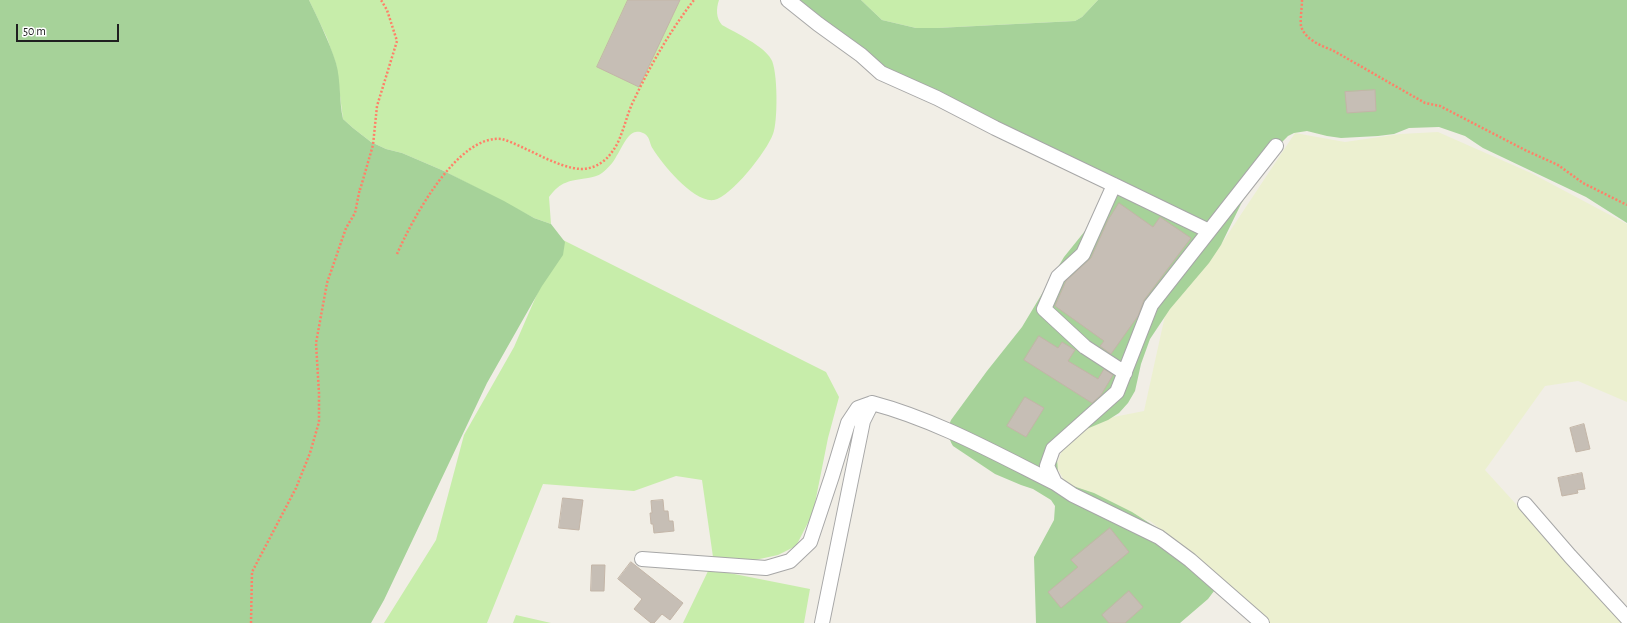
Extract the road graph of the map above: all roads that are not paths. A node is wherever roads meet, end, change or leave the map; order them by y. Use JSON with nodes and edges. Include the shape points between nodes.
{"nodes":[{"id":1,"x":788,"y":0,"type":"edge"},
{"id":2,"x":1276,"y":146,"type":"dead end"},
{"id":3,"x":1114,"y":185,"type":"junction"},
{"id":4,"x":1209,"y":231,"type":"junction"},
{"id":5,"x":1125,"y":373,"type":"junction"},
{"id":6,"x":872,"y":403,"type":"junction"},
{"id":7,"x":1054,"y":482,"type":"junction"},
{"id":8,"x":1525,"y":504,"type":"dead end"},
{"id":9,"x":642,"y":559,"type":"dead end"},
{"id":10,"x":1627,"y":618,"type":"edge"},
{"id":11,"x":822,"y":623,"type":"edge"},
{"id":12,"x":1262,"y":623,"type":"edge"}],
"edges":[{"from":1,"to":3,"type":"lane","via":[[881,73]]},
{"from":2,"to":4,"type":"lane"},
{"from":3,"to":4,"type":"lane"},
{"from":3,"to":5,"type":"lane","via":[[1083,254],[1058,277],[1044,309],[1085,347]]},
{"from":4,"to":5,"type":"lane","via":[[1151,305]]},
{"from":5,"to":7,"type":"lane","via":[[1116,392],[1053,449],[1047,466]]},
{"from":6,"to":7,"type":"lane","via":[[903,412],[957,435]]},
{"from":6,"to":9,"type":"lane","via":[[858,408],[848,423],[810,542],[790,561],[766,568]]},
{"from":6,"to":11,"type":"lane","via":[[863,421]]},
{"from":7,"to":12,"type":"lane","via":[[1073,495],[1159,537],[1190,560]]},
{"from":8,"to":10,"type":"lane"}]}
